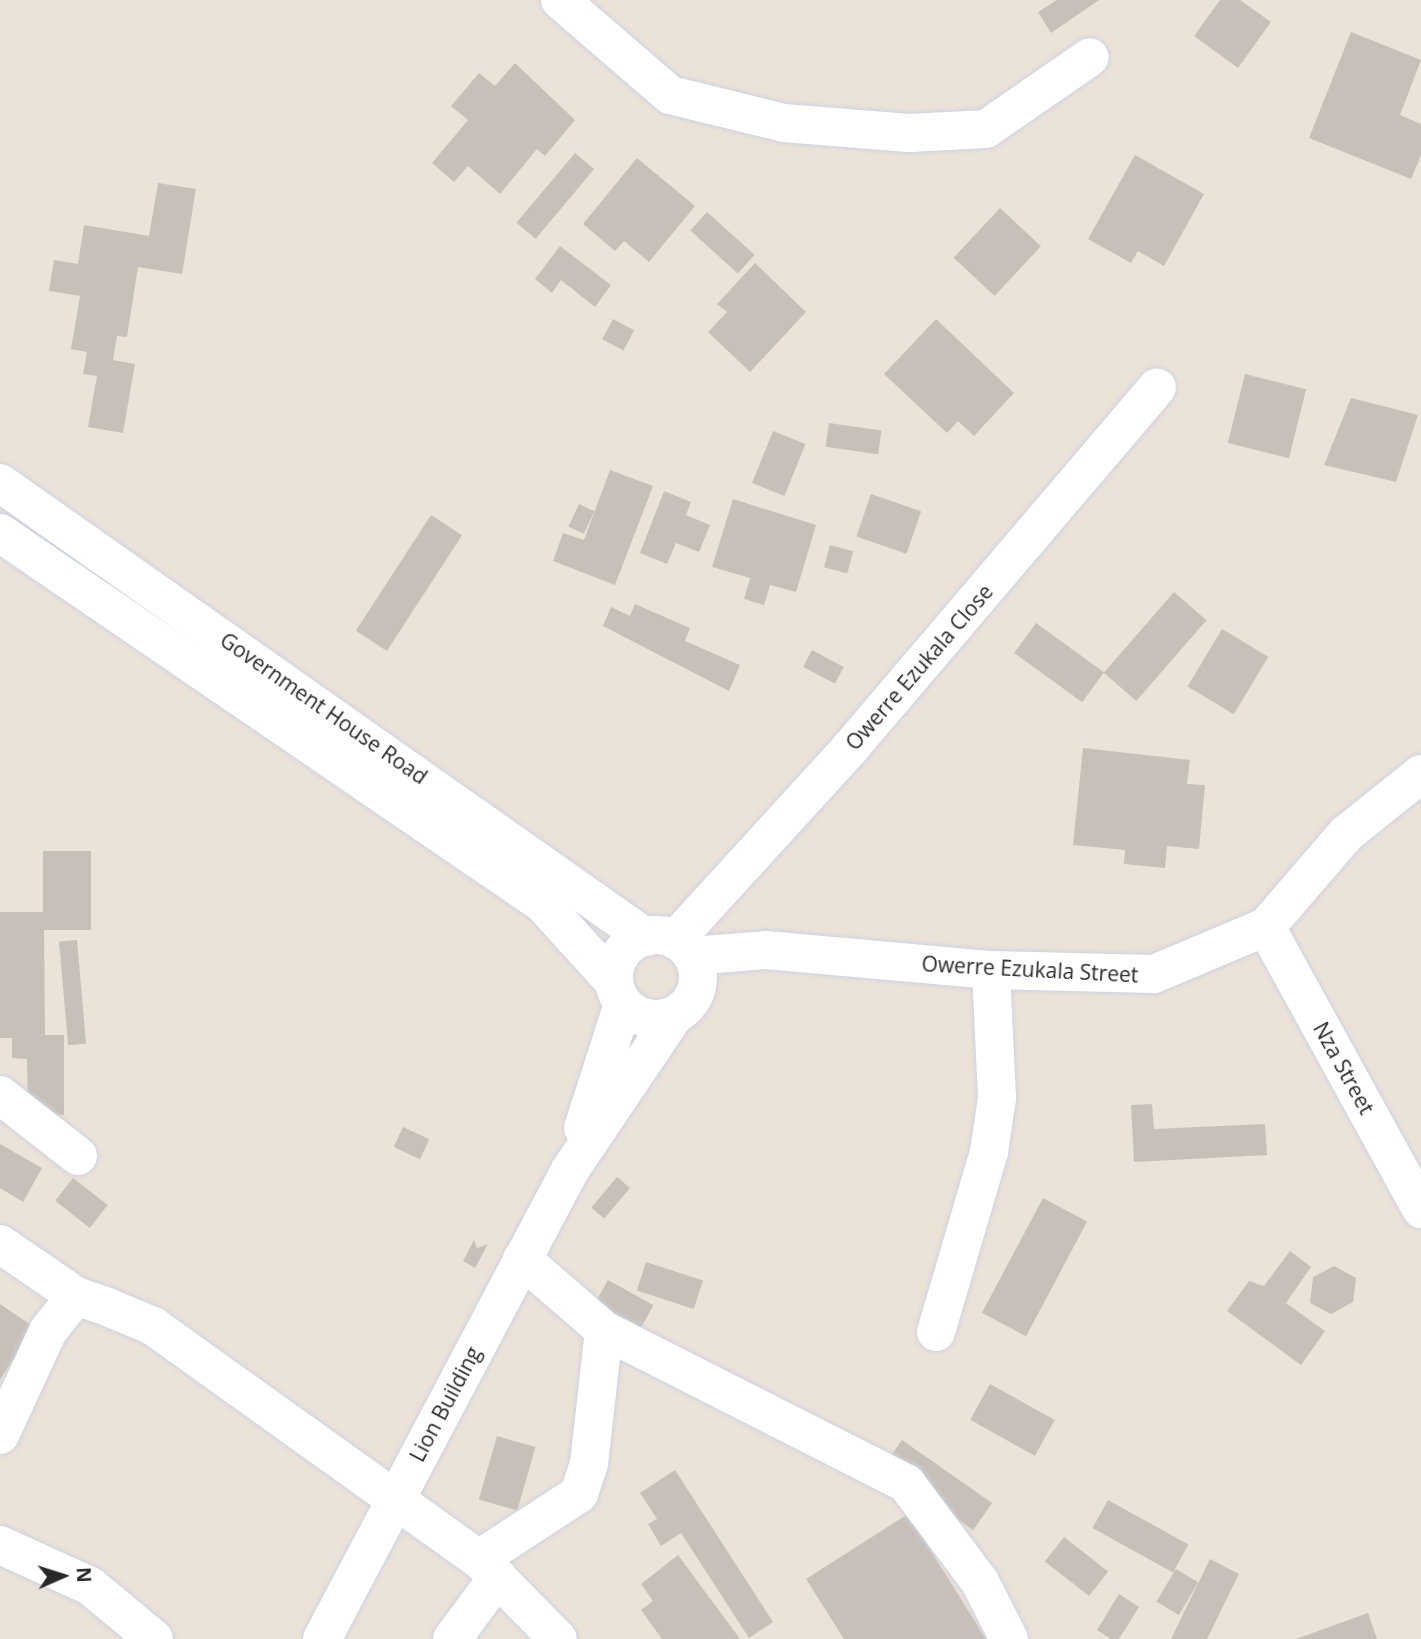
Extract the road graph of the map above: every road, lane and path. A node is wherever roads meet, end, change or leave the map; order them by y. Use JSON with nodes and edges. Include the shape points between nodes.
{"nodes":[{"id":1,"x":560,"y":0,"type":"edge"},
{"id":2,"x":1090,"y":57,"type":"dead end"},
{"id":3,"x":1157,"y":388,"type":"dead end"},
{"id":4,"x":0,"y":483,"type":"edge"},
{"id":5,"x":0,"y":533,"type":"edge"},
{"id":6,"x":380,"y":746,"type":"junction"},
{"id":7,"x":1421,"y":774,"type":"edge"},
{"id":8,"x":358,"y":776,"type":"junction"},
{"id":9,"x":1266,"y":927,"type":"junction"},
{"id":10,"x":671,"y":944,"type":"junction"},
{"id":11,"x":991,"y":970,"type":"junction"},
{"id":12,"x":618,"y":993,"type":"junction"},
{"id":13,"x":674,"y":1016,"type":"junction"},
{"id":14,"x":0,"y":1095,"type":"edge"},
{"id":15,"x":78,"y":1156,"type":"dead end"},
{"id":16,"x":570,"y":1170,"type":"junction"},
{"id":17,"x":1421,"y":1209,"type":"edge"},
{"id":18,"x":0,"y":1244,"type":"edge"},
{"id":19,"x":522,"y":1259,"type":"junction"},
{"id":20,"x":76,"y":1296,"type":"junction"},
{"id":21,"x":604,"y":1329,"type":"junction"},
{"id":22,"x":936,"y":1332,"type":"dead end"},
{"id":23,"x":0,"y":1435,"type":"edge"},
{"id":24,"x":394,"y":1503,"type":"junction"},
{"id":25,"x":0,"y":1545,"type":"edge"},
{"id":26,"x":489,"y":1568,"type":"junction"},
{"id":27,"x":154,"y":1639,"type":"edge"},
{"id":28,"x":323,"y":1639,"type":"edge"},
{"id":29,"x":453,"y":1639,"type":"edge"},
{"id":30,"x":558,"y":1639,"type":"edge"},
{"id":31,"x":1009,"y":1639,"type":"edge"}],
"edges":[{"from":1,"to":2,"type":"street","via":[[670,95],[784,122],[909,133],[986,129]]},
{"from":3,"to":10,"type":"street","name":"Owerre Ezukala Close","via":[[851,747]]},
{"from":4,"to":6,"type":"street","name":"Government House Road"},
{"from":5,"to":8,"type":"street","name":"Government House Road"},
{"from":6,"to":8,"type":"street"},
{"from":6,"to":10,"type":"street","name":"Government House Road"},
{"from":7,"to":9,"type":"street","name":"Owerre Ezukala Street","via":[[1346,834]]},
{"from":8,"to":12,"type":"street","name":"Government House Road","via":[[543,904]]},
{"from":9,"to":11,"type":"street","name":"Owerre Ezukala Street","via":[[1154,974]]},
{"from":9,"to":17,"type":"street","name":"Nza Street"},
{"from":10,"to":11,"type":"street","name":"Owerre Ezukala Street"},
{"from":10,"to":12,"type":"street","via":[[618,958]]},
{"from":10,"to":13,"type":"street","via":[[696,990]]},
{"from":11,"to":22,"type":"street","via":[[997,1098],[989,1152]]},
{"from":12,"to":13,"type":"street","via":[[646,1018]]},
{"from":12,"to":16,"type":"street","name":"Lion Building"},
{"from":13,"to":16,"type":"street","name":"Lion Building"},
{"from":14,"to":15,"type":"street"},
{"from":16,"to":19,"type":"street","name":"Lion Building"},
{"from":18,"to":20,"type":"street"},
{"from":19,"to":21,"type":"street"},
{"from":19,"to":24,"type":"street","name":"Lion Building"},
{"from":20,"to":23,"type":"street","via":[[48,1331]]},
{"from":20,"to":24,"type":"street","via":[[153,1326]]},
{"from":21,"to":26,"type":"street","via":[[589,1464],[579,1494]]},
{"from":21,"to":31,"type":"street","via":[[906,1483],[980,1582]]},
{"from":24,"to":26,"type":"street"},
{"from":24,"to":28,"type":"street","name":"Lion Building"},
{"from":25,"to":27,"type":"street","via":[[90,1586]]},
{"from":26,"to":29,"type":"street"},
{"from":26,"to":30,"type":"street"}]}
